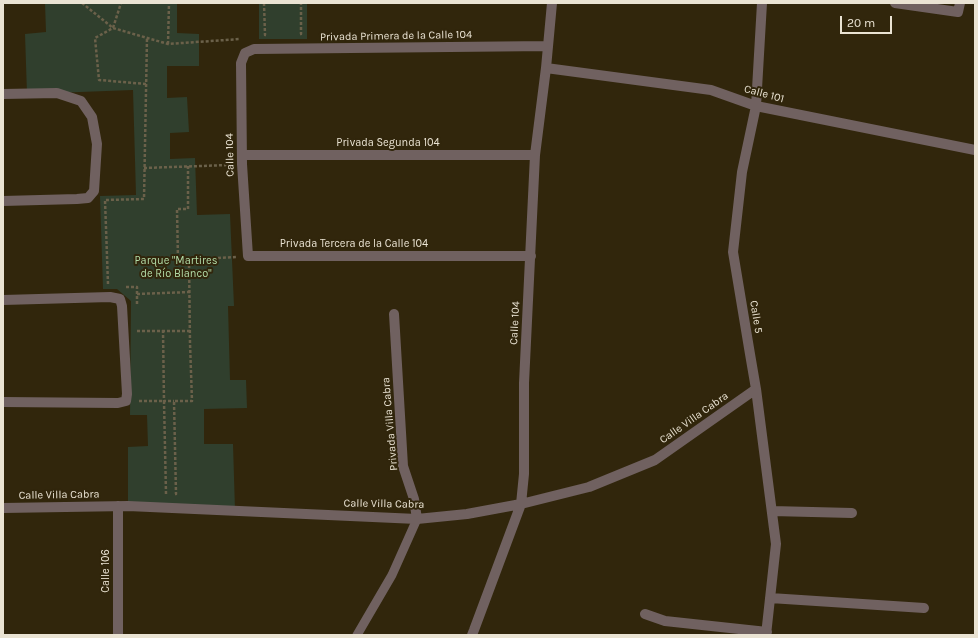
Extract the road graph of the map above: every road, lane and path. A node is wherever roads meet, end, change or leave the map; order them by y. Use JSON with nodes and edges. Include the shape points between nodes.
{"nodes":[{"id":1,"x":82,"y":3,"type":"edge"},
{"id":2,"x":121,"y":3,"type":"edge"},
{"id":3,"x":169,"y":3,"type":"edge"},
{"id":4,"x":264,"y":3,"type":"edge"},
{"id":5,"x":301,"y":3,"type":"edge"},
{"id":6,"x":552,"y":3,"type":"edge"},
{"id":7,"x":762,"y":3,"type":"edge"},
{"id":8,"x":895,"y":3,"type":"edge"},
{"id":9,"x":960,"y":3,"type":"edge"},
{"id":10,"x":113,"y":28,"type":"junction"},
{"id":11,"x":294,"y":34,"type":"dead end"},
{"id":12,"x":272,"y":35,"type":"dead end"},
{"id":13,"x":147,"y":38,"type":"junction"},
{"id":14,"x":168,"y":44,"type":"junction"},
{"id":15,"x":548,"y":46,"type":"junction"},
{"id":16,"x":249,"y":51,"type":"junction"},
{"id":17,"x":546,"y":68,"type":"junction"},
{"id":18,"x":146,"y":84,"type":"junction"},
{"id":19,"x":3,"y":94,"type":"edge"},
{"id":20,"x":756,"y":106,"type":"junction"},
{"id":21,"x":975,"y":150,"type":"edge"},
{"id":22,"x":535,"y":155,"type":"junction"},
{"id":23,"x":242,"y":160,"type":"junction"},
{"id":24,"x":188,"y":166,"type":"junction"},
{"id":25,"x":144,"y":168,"type":"junction"},
{"id":26,"x":3,"y":201,"type":"edge"},
{"id":27,"x":248,"y":256,"type":"junction"},
{"id":28,"x":531,"y":256,"type":"junction"},
{"id":29,"x":189,"y":259,"type":"junction"},
{"id":30,"x":108,"y":287,"type":"dead end"},
{"id":31,"x":122,"y":287,"type":"dead end"},
{"id":32,"x":190,"y":292,"type":"junction"},
{"id":33,"x":3,"y":300,"type":"edge"},
{"id":34,"x":394,"y":314,"type":"dead end"},
{"id":35,"x":163,"y":330,"type":"junction"},
{"id":36,"x":137,"y":331,"type":"dead end"},
{"id":37,"x":190,"y":331,"type":"junction"},
{"id":38,"x":756,"y":389,"type":"junction"},
{"id":39,"x":137,"y":401,"type":"dead end"},
{"id":40,"x":164,"y":401,"type":"junction"},
{"id":41,"x":174,"y":401,"type":"junction"},
{"id":42,"x":3,"y":402,"type":"edge"},
{"id":43,"x":522,"y":504,"type":"junction"},
{"id":44,"x":118,"y":506,"type":"junction"},
{"id":45,"x":3,"y":508,"type":"edge"},
{"id":46,"x":772,"y":511,"type":"junction"},
{"id":47,"x":852,"y":513,"type":"dead end"},
{"id":48,"x":417,"y":519,"type":"junction"},
{"id":49,"x":770,"y":598,"type":"junction"},
{"id":50,"x":924,"y":608,"type":"dead end"},
{"id":51,"x":645,"y":614,"type":"dead end"},
{"id":52,"x":766,"y":633,"type":"edge"},
{"id":53,"x":118,"y":635,"type":"edge"},
{"id":54,"x":357,"y":635,"type":"edge"},
{"id":55,"x":472,"y":635,"type":"edge"}],
"edges":[{"from":1,"to":10,"type":"path"},
{"from":2,"to":10,"type":"path"},
{"from":3,"to":14,"type":"path"},
{"from":4,"to":12,"type":"path","via":[[264,36]]},
{"from":5,"to":11,"type":"path","via":[[301,34]]},
{"from":6,"to":15,"type":"street","name":"Calle 104"},
{"from":7,"to":20,"type":"street","name":"Calle 5"},
{"from":8,"to":9,"type":"street","via":[[958,12]]},
{"from":10,"to":13,"type":"path"},
{"from":10,"to":18,"type":"path","via":[[95,38],[99,80]]},
{"from":13,"to":14,"type":"path"},
{"from":13,"to":18,"type":"path"},
{"from":14,"to":16,"type":"path","via":[[254,38]]},
{"from":15,"to":16,"type":"street","name":"Privada Primera de la Calle 104"},
{"from":15,"to":17,"type":"street","name":"Calle 104"},
{"from":16,"to":23,"type":"street","name":"Calle 104","via":[[241,63]]},
{"from":17,"to":20,"type":"street","name":"Calle 101","via":[[711,90]]},
{"from":17,"to":22,"type":"street","name":"Calle 104"},
{"from":18,"to":25,"type":"path"},
{"from":19,"to":26,"type":"street","via":[[57,93],[81,101],[92,117],[97,144],[94,191],[88,198]]},
{"from":20,"to":21,"type":"street","name":"Calle 101"},
{"from":20,"to":38,"type":"street","name":"Calle 5","via":[[742,172],[733,252]]},
{"from":22,"to":23,"type":"street","name":"Privada Segunda 104"},
{"from":22,"to":28,"type":"street","name":"Calle 104"},
{"from":23,"to":24,"type":"path"},
{"from":23,"to":27,"type":"street","name":"Calle 104"},
{"from":24,"to":25,"type":"path"},
{"from":24,"to":29,"type":"path","via":[[188,209],[177,209],[178,260]]},
{"from":25,"to":30,"type":"path","via":[[144,199],[105,200]]},
{"from":27,"to":28,"type":"street","name":"Privada Tercera de la Calle 104"},
{"from":27,"to":29,"type":"path"},
{"from":28,"to":43,"type":"street","name":"Calle 104","via":[[524,383]]},
{"from":29,"to":32,"type":"path"},
{"from":31,"to":32,"type":"path","via":[[137,287],[137,294]]},
{"from":32,"to":37,"type":"path"},
{"from":33,"to":42,"type":"street","via":[[110,297],[120,299],[127,394],[126,401],[118,403]]},
{"from":34,"to":48,"type":"street","name":"Privada Villa Cabra","via":[[403,466],[414,499]]},
{"from":35,"to":36,"type":"path"},
{"from":35,"to":37,"type":"path"},
{"from":35,"to":40,"type":"path"},
{"from":37,"to":41,"type":"path","via":[[192,401]]},
{"from":38,"to":43,"type":"street","name":"Calle Villa Cabra","via":[[655,460],[589,487]]},
{"from":38,"to":46,"type":"street","name":"Calle 5"},
{"from":39,"to":40,"type":"path"},
{"from":40,"to":41,"type":"path"},
{"from":40,"to":41,"type":"path","via":[[165,494],[176,494]]},
{"from":43,"to":48,"type":"street","name":"Calle Villa Cabra","via":[[467,514]]},
{"from":43,"to":55,"type":"street","name":"Calle 104"},
{"from":44,"to":45,"type":"street","name":"Calle Villa Cabra"},
{"from":44,"to":48,"type":"street","name":"Calle Villa Cabra"},
{"from":44,"to":53,"type":"street","name":"Calle 106"},
{"from":46,"to":47,"type":"street"},
{"from":46,"to":49,"type":"street","name":"Calle 5","via":[[776,544]]},
{"from":48,"to":54,"type":"lane","via":[[392,575]]},
{"from":49,"to":50,"type":"street"},
{"from":49,"to":52,"type":"street","name":"Calle 5"},
{"from":51,"to":52,"type":"street","via":[[666,621]]}]}
